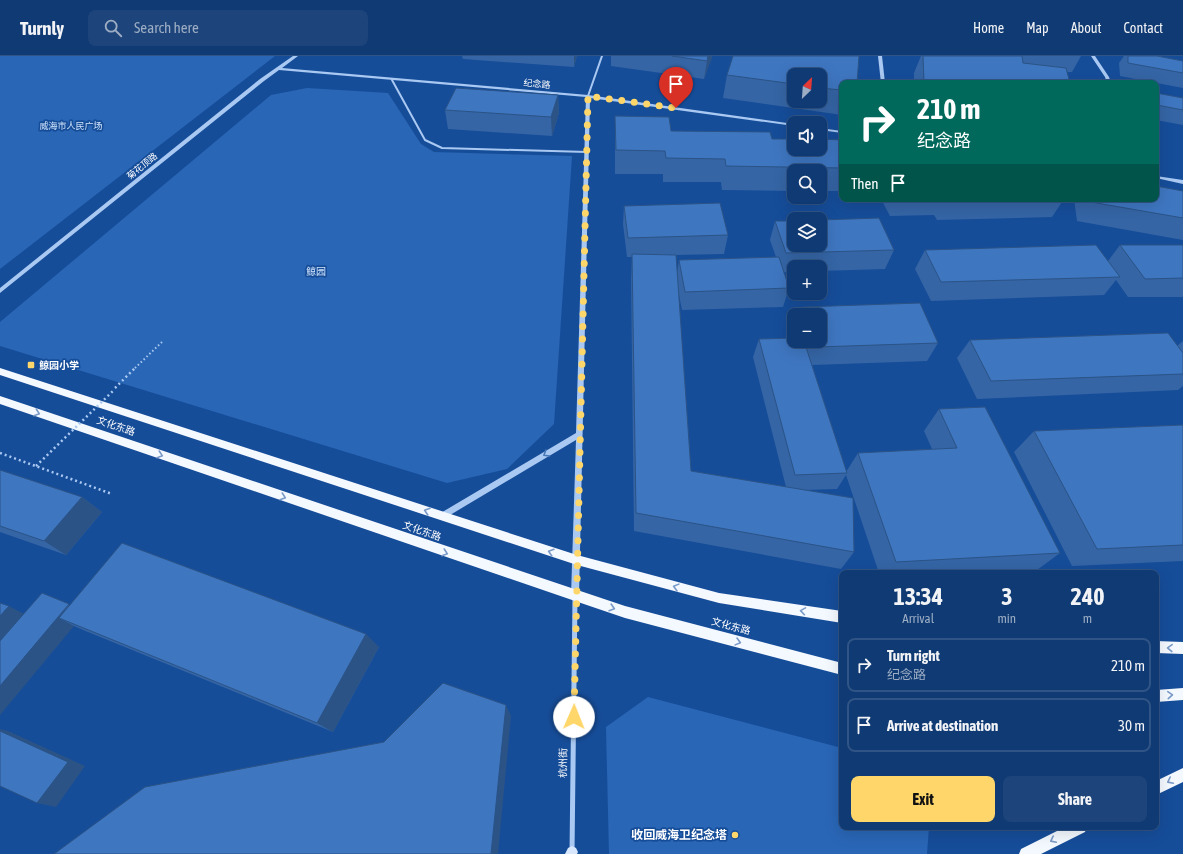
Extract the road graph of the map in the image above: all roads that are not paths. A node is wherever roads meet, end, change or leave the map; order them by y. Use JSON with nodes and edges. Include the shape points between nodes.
{"nodes":[{"id":1,"x":296,"y":56,"type":"edge"},
{"id":2,"x":602,"y":56,"type":"edge"},
{"id":3,"x":880,"y":56,"type":"edge"},
{"id":4,"x":1093,"y":56,"type":"edge"},
{"id":5,"x":278,"y":69,"type":"junction"},
{"id":6,"x":392,"y":80,"type":"junction"},
{"id":7,"x":883,"y":80,"type":"edge"},
{"id":8,"x":1108,"y":80,"type":"edge"},
{"id":9,"x":588,"y":96,"type":"junction"},
{"id":10,"x":787,"y":124,"type":"edge"},
{"id":11,"x":827,"y":130,"type":"edge"},
{"id":12,"x":839,"y":132,"type":"edge"},
{"id":13,"x":587,"y":152,"type":"junction"},
{"id":14,"x":1159,"y":178,"type":"edge"},
{"id":15,"x":1183,"y":182,"type":"edge"},
{"id":16,"x":0,"y":291,"type":"edge"},
{"id":17,"x":0,"y":371,"type":"edge"},
{"id":18,"x":0,"y":400,"type":"edge"},
{"id":19,"x":580,"y":434,"type":"junction"},
{"id":20,"x":442,"y":516,"type":"junction"},
{"id":21,"x":577,"y":560,"type":"junction"},
{"id":22,"x":575,"y":596,"type":"junction"},
{"id":23,"x":839,"y":617,"type":"edge"},
{"id":24,"x":1159,"y":647,"type":"edge"},
{"id":25,"x":1183,"y":648,"type":"edge"},
{"id":26,"x":839,"y":668,"type":"edge"},
{"id":27,"x":1183,"y":694,"type":"edge"},
{"id":28,"x":1159,"y":696,"type":"edge"},
{"id":29,"x":1183,"y":775,"type":"edge"},
{"id":30,"x":1159,"y":787,"type":"edge"},
{"id":31,"x":1074,"y":830,"type":"edge"},
{"id":32,"x":572,"y":853,"type":"edge"},
{"id":33,"x":1026,"y":854,"type":"edge"}],
"edges":[{"from":1,"to":5,"type":"street","name":"菊花顶路"},
{"from":2,"to":9,"type":"lane"},
{"from":3,"to":7,"type":"street"},
{"from":4,"to":8,"type":"street"},
{"from":5,"to":6,"type":"street","name":"纪念路"},
{"from":5,"to":16,"type":"street","name":"菊花顶路"},
{"from":6,"to":9,"type":"street","name":"纪念路"},
{"from":6,"to":13,"type":"lane","via":[[425,140],[442,148]]},
{"from":9,"to":10,"type":"street","name":"纪念路"},
{"from":9,"to":13,"type":"street","name":"杭州街"},
{"from":11,"to":12,"type":"street"},
{"from":13,"to":19,"type":"street","name":"杭州街"},
{"from":14,"to":15,"type":"street"},
{"from":20,"to":17,"type":"main road","one_way":true},
{"from":18,"to":22,"type":"main road","name":"文化东路","one_way":true},
{"from":19,"to":20,"type":"street","one_way":true},
{"from":19,"to":21,"type":"street","name":"杭州街"},
{"from":21,"to":20,"type":"main road","one_way":true},
{"from":21,"to":22,"type":"street","name":"杭州街"},
{"from":23,"to":21,"type":"main road","one_way":true,"via":[[719,598]]},
{"from":22,"to":26,"type":"main road","name":"文化东路","one_way":true,"via":[[625,612]]},
{"from":22,"to":32,"type":"street","name":"杭州街"},
{"from":25,"to":24,"type":"main road","one_way":true},
{"from":28,"to":27,"type":"main road","one_way":true},
{"from":29,"to":30,"type":"main road","one_way":true},
{"from":31,"to":33,"type":"main road","one_way":true}]}
